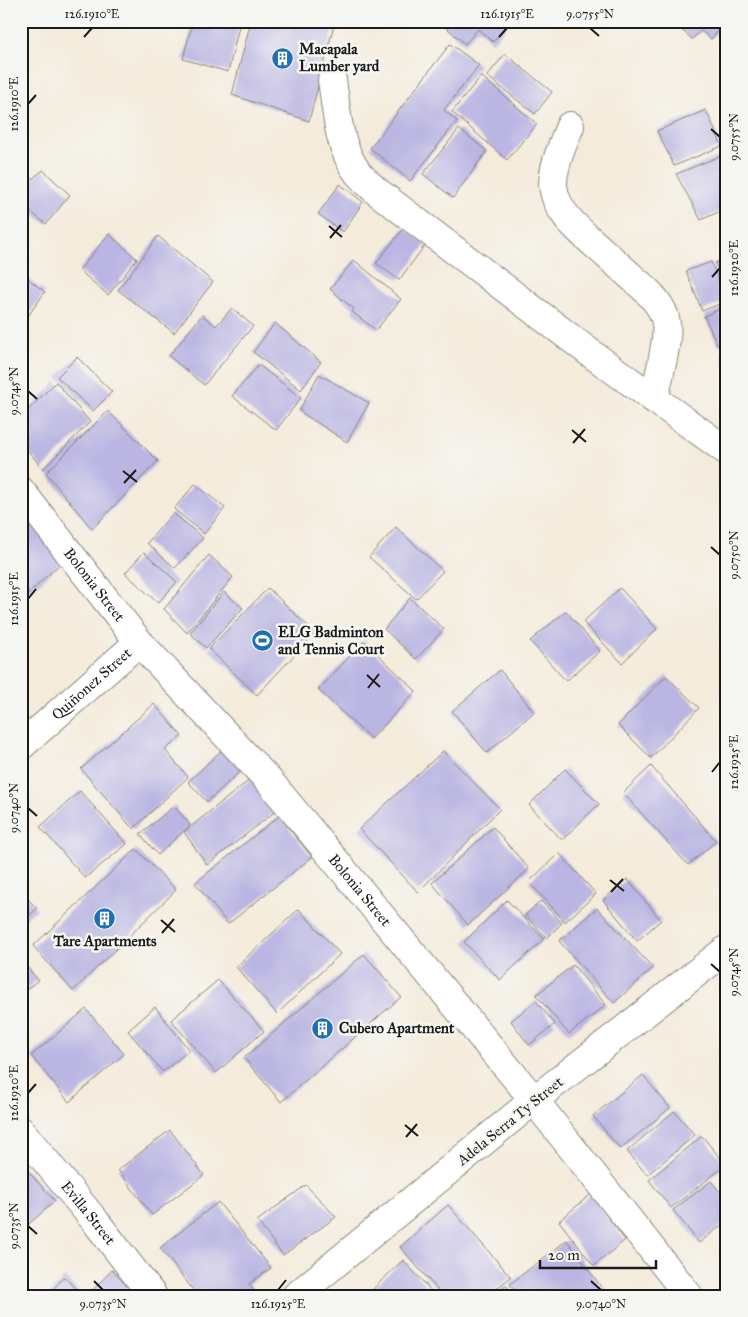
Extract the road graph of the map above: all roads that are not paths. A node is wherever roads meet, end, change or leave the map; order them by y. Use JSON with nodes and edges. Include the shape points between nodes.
{"nodes":[{"id":1,"x":332,"y":80,"type":"dead end"},
{"id":2,"x":570,"y":126,"type":"dead end"},
{"id":3,"x":654,"y":398,"type":"junction"},
{"id":4,"x":727,"y":451,"type":"edge"},
{"id":5,"x":21,"y":491,"type":"edge"},
{"id":6,"x":140,"y":642,"type":"junction"},
{"id":7,"x":21,"y":746,"type":"edge"},
{"id":8,"x":727,"y":949,"type":"edge"},
{"id":9,"x":534,"y":1100,"type":"junction"},
{"id":10,"x":21,"y":1131,"type":"edge"},
{"id":11,"x":153,"y":1296,"type":"edge"},
{"id":12,"x":296,"y":1296,"type":"edge"},
{"id":13,"x":689,"y":1296,"type":"edge"}],
"edges":[{"from":1,"to":3,"type":"street","via":[[341,138],[346,154],[360,175],[383,196]]},
{"from":2,"to":3,"type":"street","via":[[555,169],[555,197],[574,225],[644,288],[663,311],[667,335]]},
{"from":3,"to":4,"type":"street"},
{"from":5,"to":6,"type":"street","name":"Bolonia Street"},
{"from":6,"to":7,"type":"street","name":"Quiñonez Street"},
{"from":6,"to":9,"type":"street","name":"Bolonia Street","via":[[270,782]]},
{"from":8,"to":9,"type":"street","name":"Adela Serra Ty Street"},
{"from":9,"to":12,"type":"street","name":"Adela Serra Ty Street"},
{"from":9,"to":13,"type":"street","name":"Bolonia Street"},
{"from":10,"to":11,"type":"street","name":"Evilla Street"}]}
